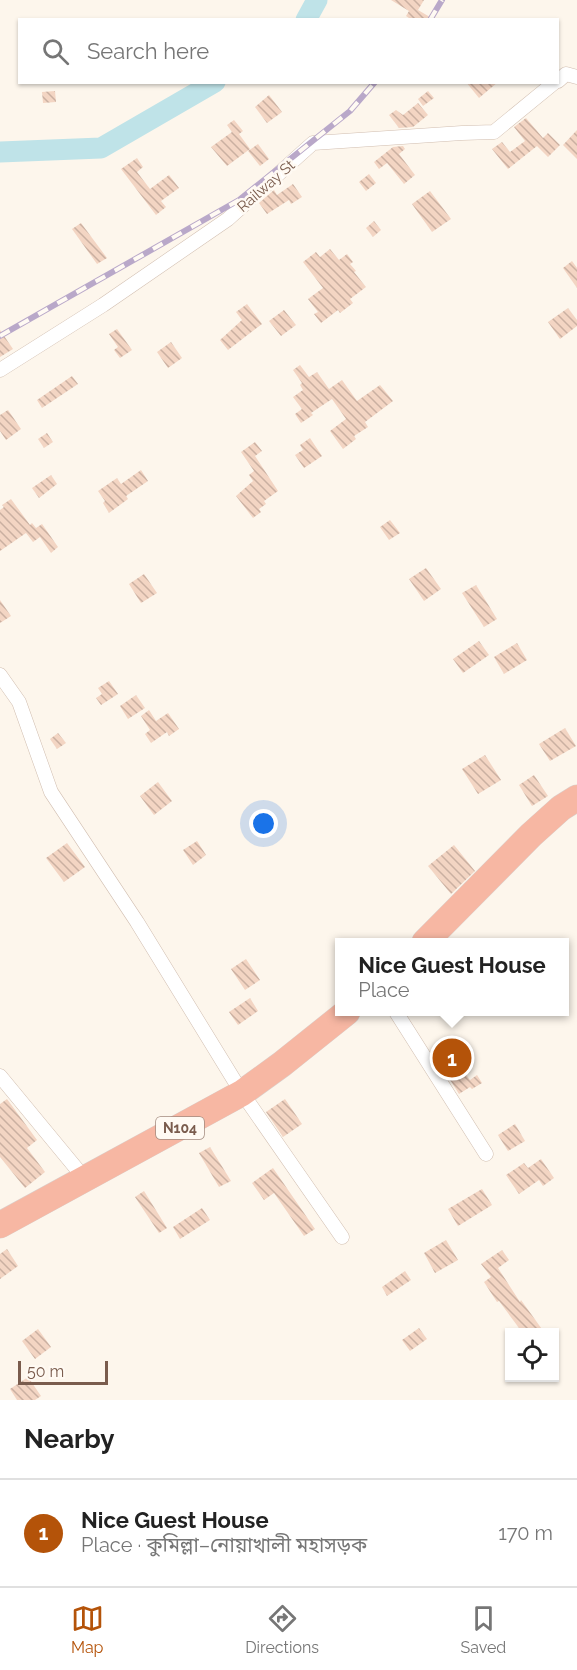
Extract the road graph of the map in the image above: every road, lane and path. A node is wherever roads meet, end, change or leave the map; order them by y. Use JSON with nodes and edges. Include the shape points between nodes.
{"nodes":[{"id":1,"x":577,"y":77,"type":"edge"},
{"id":2,"x":559,"y":80,"type":"edge"},
{"id":3,"x":554,"y":84,"type":"edge"},
{"id":4,"x":0,"y":370,"type":"edge"},
{"id":5,"x":0,"y":675,"type":"edge"},
{"id":6,"x":577,"y":798,"type":"edge"},
{"id":7,"x":429,"y":938,"type":"edge"},
{"id":8,"x":341,"y":1016,"type":"edge"},
{"id":9,"x":399,"y":1016,"type":"edge"},
{"id":10,"x":0,"y":1076,"type":"edge"},
{"id":11,"x":242,"y":1093,"type":"junction"},
{"id":12,"x":486,"y":1154,"type":"dead end"},
{"id":13,"x":85,"y":1179,"type":"junction"},
{"id":14,"x":0,"y":1225,"type":"edge"},
{"id":15,"x":342,"y":1237,"type":"dead end"}],
"edges":[{"from":1,"to":2,"type":"street","name":"Railway St","via":[[566,74]]},
{"from":3,"to":4,"type":"street","name":"Railway St","via":[[494,132],[313,143],[228,219]]},
{"from":5,"to":11,"type":"street","via":[[19,702],[51,792]]},
{"from":6,"to":7,"type":"highway","via":[[531,835]]},
{"from":8,"to":11,"type":"highway","number":"N104"},
{"from":9,"to":12,"type":"street"},
{"from":10,"to":13,"type":"street"},
{"from":11,"to":13,"type":"highway","number":"N104"},
{"from":11,"to":15,"type":"street"},
{"from":13,"to":14,"type":"highway","number":"N104"}]}
